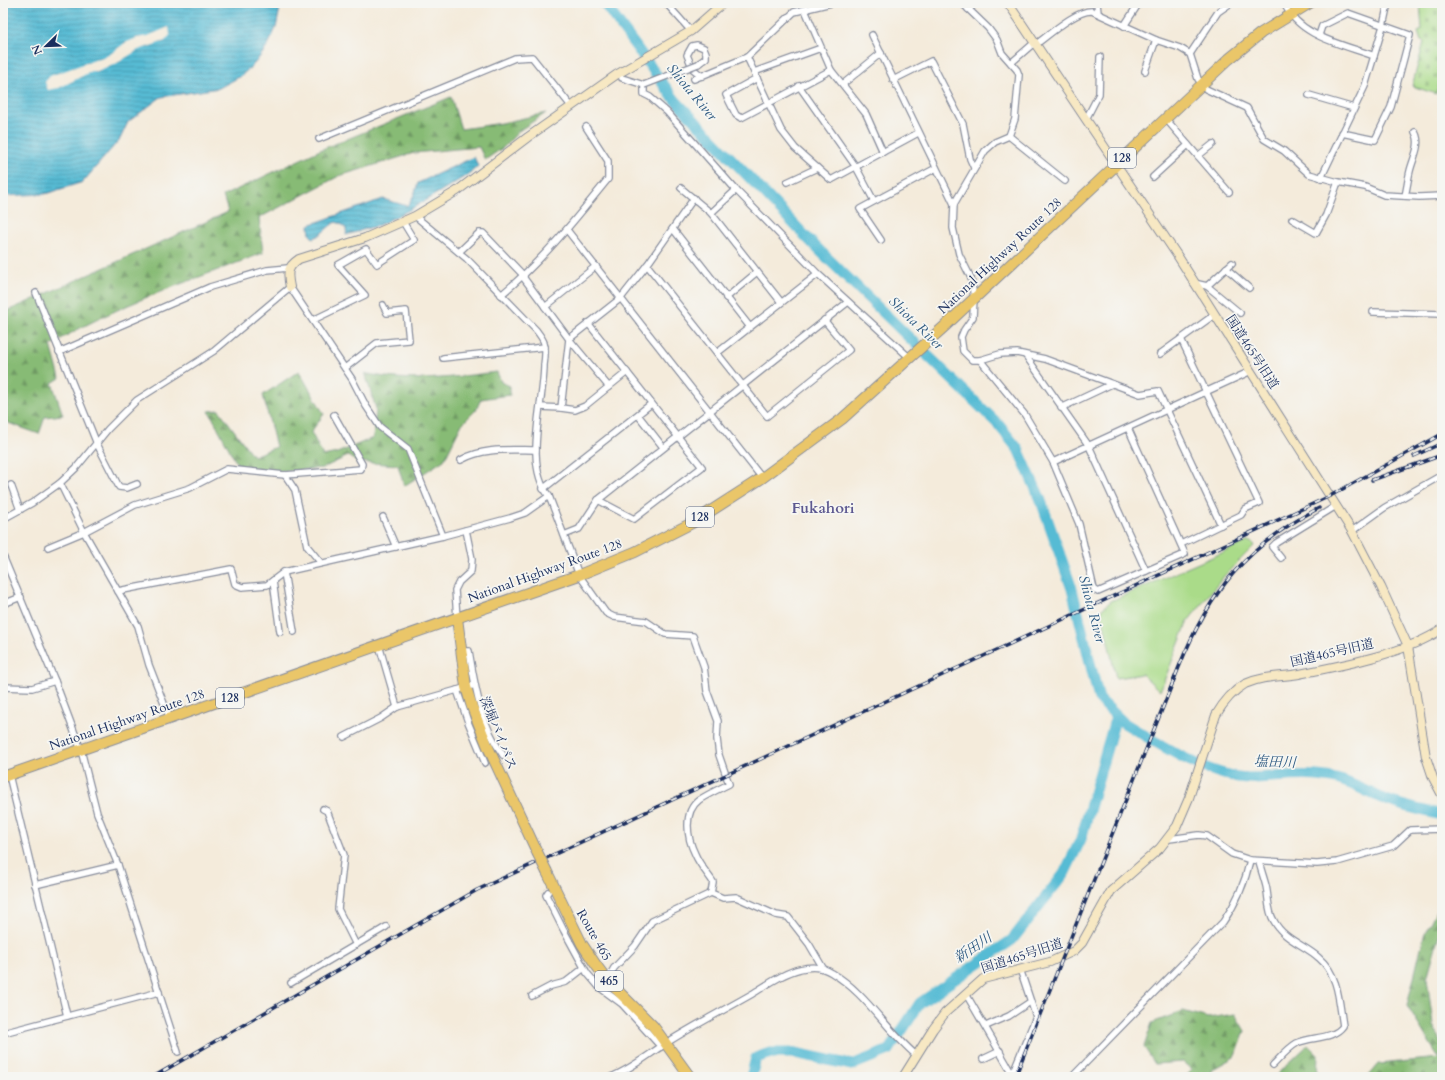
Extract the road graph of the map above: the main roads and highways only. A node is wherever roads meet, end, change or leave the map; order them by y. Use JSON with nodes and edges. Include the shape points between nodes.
{"nodes":[{"id":1,"x":1310,"y":3,"type":"edge"},
{"id":2,"x":457,"y":618,"type":"junction"},
{"id":3,"x":6,"y":776,"type":"edge"},
{"id":4,"x":547,"y":872,"type":"joint"},
{"id":5,"x":690,"y":1077,"type":"edge"}],
"edges":[{"from":1,"to":2,"type":"highway","name":"National Highway Route 128","number":"128","via":[[1244,46],[842,420],[762,478],[692,523],[635,552],[579,575]]},
{"from":2,"to":3,"type":"highway","name":"National Highway Route 128","number":"128"},
{"from":2,"to":4,"type":"highway","name":"深堀バイパス","number":"465","bridge":true,"via":[[466,688],[488,747]]},
{"from":4,"to":5,"type":"highway","name":"Route 465","number":"465","via":[[582,944],[607,980],[653,1026],[664,1045]]}]}
